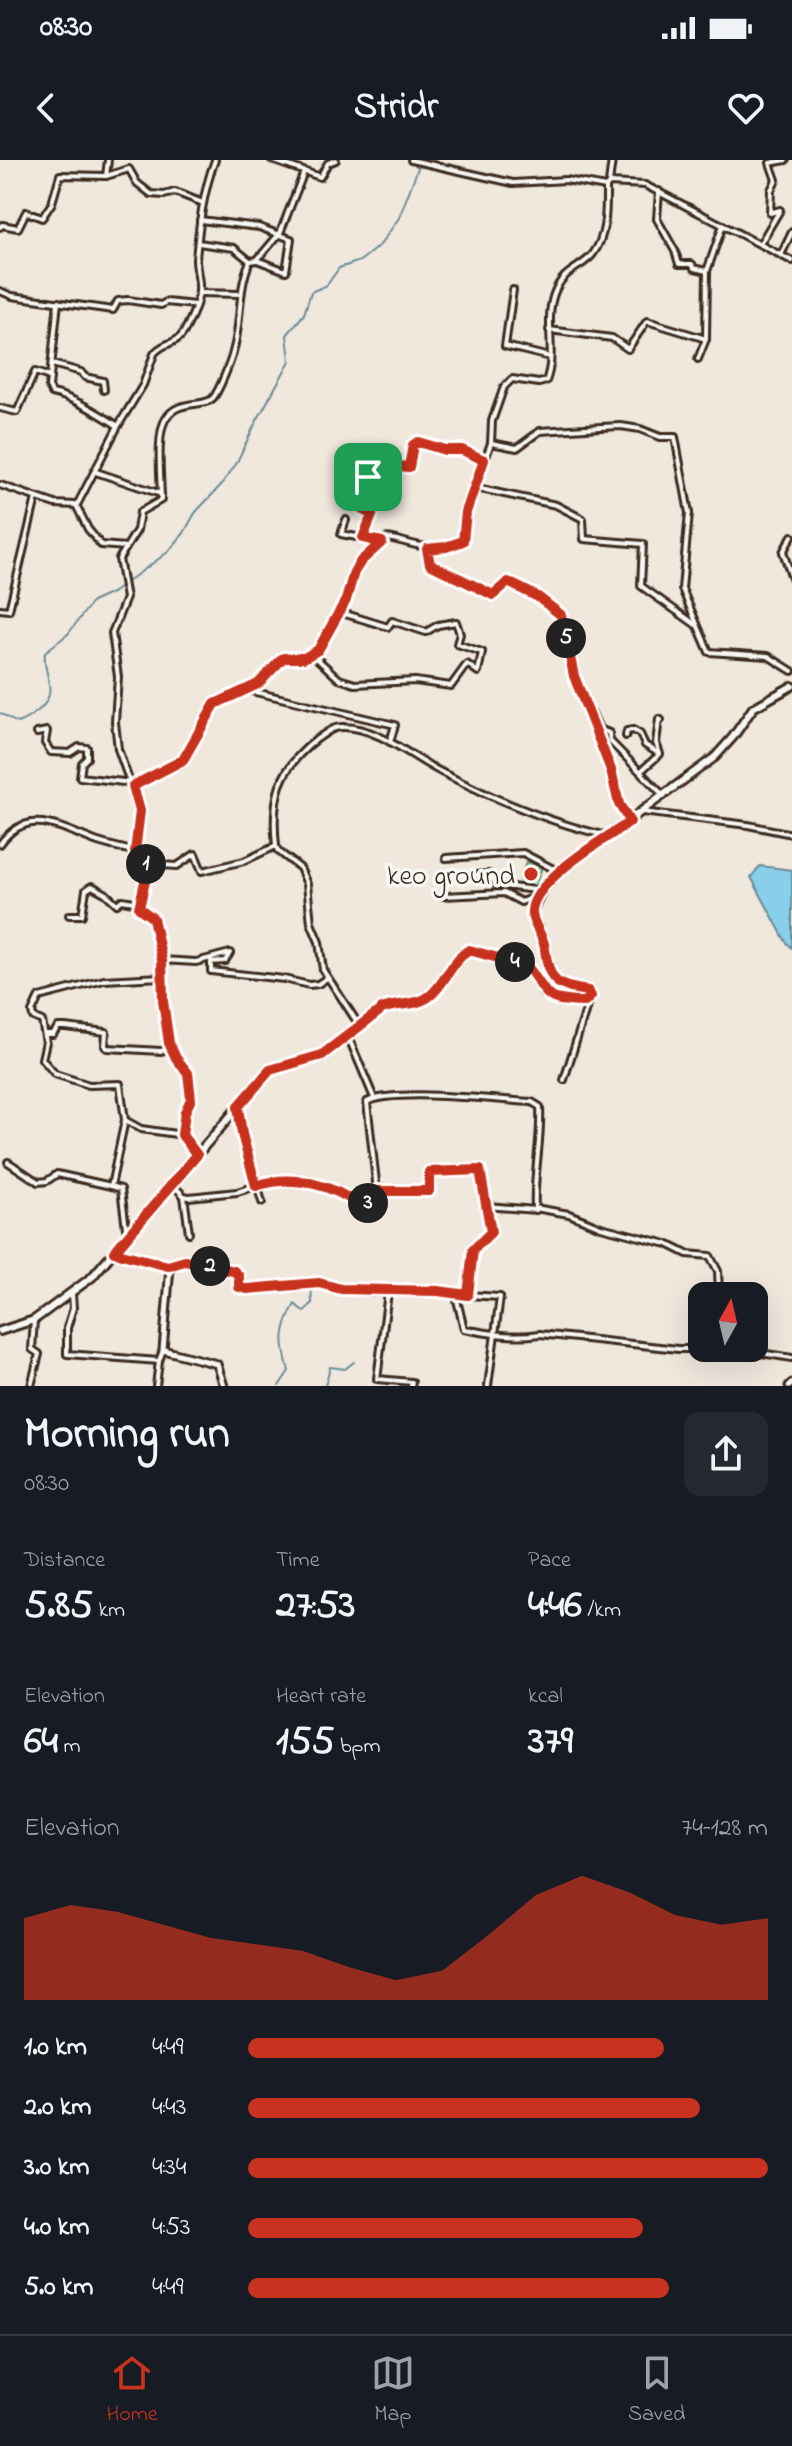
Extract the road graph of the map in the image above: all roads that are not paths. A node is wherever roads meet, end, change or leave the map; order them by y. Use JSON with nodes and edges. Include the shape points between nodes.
{"nodes":[{"id":1,"x":108,"y":160,"type":"edge"},
{"id":2,"x":215,"y":160,"type":"edge"},
{"id":3,"x":272,"y":160,"type":"edge"},
{"id":4,"x":411,"y":160,"type":"edge"},
{"id":5,"x":612,"y":160,"type":"edge"},
{"id":6,"x":786,"y":160,"type":"edge"},
{"id":7,"x":332,"y":161,"type":"edge"},
{"id":8,"x":417,"y":161,"type":"edge"},
{"id":9,"x":304,"y":172,"type":"junction"},
{"id":10,"x":106,"y":176,"type":"junction"},
{"id":11,"x":608,"y":185,"type":"junction"},
{"id":12,"x":659,"y":191,"type":"junction"},
{"id":13,"x":203,"y":203,"type":"junction"},
{"id":14,"x":200,"y":220,"type":"junction"},
{"id":15,"x":723,"y":225,"type":"junction"},
{"id":16,"x":0,"y":227,"type":"edge"},
{"id":17,"x":792,"y":232,"type":"edge"},
{"id":18,"x":280,"y":233,"type":"junction"},
{"id":19,"x":198,"y":243,"type":"junction"},
{"id":20,"x":760,"y":244,"type":"junction"},
{"id":21,"x":781,"y":255,"type":"junction"},
{"id":22,"x":257,"y":260,"type":"junction"},
{"id":23,"x":250,"y":261,"type":"junction"},
{"id":24,"x":792,"y":261,"type":"edge"},
{"id":25,"x":707,"y":271,"type":"junction"},
{"id":26,"x":513,"y":290,"type":"dead end"},
{"id":27,"x":0,"y":291,"type":"edge"},
{"id":28,"x":199,"y":293,"type":"junction"},
{"id":29,"x":240,"y":294,"type":"junction"},
{"id":30,"x":58,"y":302,"type":"junction"},
{"id":31,"x":195,"y":305,"type":"junction"},
{"id":32,"x":549,"y":330,"type":"junction"},
{"id":33,"x":706,"y":339,"type":"junction"},
{"id":34,"x":550,"y":357,"type":"junction"},
{"id":35,"x":698,"y":359,"type":"dead end"},
{"id":36,"x":52,"y":364,"type":"junction"},
{"id":37,"x":50,"y":377,"type":"junction"},
{"id":38,"x":104,"y":390,"type":"dead end"},
{"id":39,"x":0,"y":408,"type":"edge"},
{"id":40,"x":118,"y":426,"type":"junction"},
{"id":41,"x":491,"y":443,"type":"junction"},
{"id":42,"x":484,"y":460,"type":"junction"},
{"id":43,"x":96,"y":472,"type":"junction"},
{"id":44,"x":0,"y":485,"type":"edge"},
{"id":45,"x":476,"y":488,"type":"junction"},
{"id":46,"x":161,"y":494,"type":"junction"},
{"id":47,"x":36,"y":498,"type":"junction"},
{"id":48,"x":76,"y":505,"type":"junction"},
{"id":49,"x":346,"y":520,"type":"dead end"},
{"id":50,"x":792,"y":536,"type":"edge"},
{"id":51,"x":363,"y":538,"type":"junction"},
{"id":52,"x":382,"y":542,"type":"junction"},
{"id":53,"x":126,"y":547,"type":"junction"},
{"id":54,"x":427,"y":549,"type":"junction"},
{"id":55,"x":792,"y":578,"type":"edge"},
{"id":56,"x":0,"y":609,"type":"edge"},
{"id":57,"x":339,"y":612,"type":"junction"},
{"id":58,"x":698,"y":626,"type":"junction"},
{"id":59,"x":311,"y":654,"type":"junction"},
{"id":60,"x":792,"y":671,"type":"edge"},
{"id":61,"x":792,"y":686,"type":"edge"},
{"id":62,"x":248,"y":690,"type":"junction"},
{"id":63,"x":588,"y":712,"type":"junction"},
{"id":64,"x":661,"y":720,"type":"dead end"},
{"id":65,"x":37,"y":733,"type":"dead end"},
{"id":66,"x":626,"y":736,"type":"dead end"},
{"id":67,"x":390,"y":744,"type":"junction"},
{"id":68,"x":660,"y":754,"type":"junction"},
{"id":69,"x":641,"y":771,"type":"junction"},
{"id":70,"x":132,"y":784,"type":"junction"},
{"id":71,"x":664,"y":796,"type":"junction"},
{"id":72,"x":642,"y":812,"type":"junction"},
{"id":73,"x":630,"y":822,"type":"junction"},
{"id":74,"x":792,"y":834,"type":"edge"},
{"id":75,"x":609,"y":836,"type":"junction"},
{"id":76,"x":0,"y":844,"type":"edge"},
{"id":77,"x":276,"y":846,"type":"junction"},
{"id":78,"x":135,"y":852,"type":"junction"},
{"id":79,"x":446,"y":858,"type":"dead end"},
{"id":80,"x":146,"y":864,"type":"junction"},
{"id":81,"x":559,"y":872,"type":"junction"},
{"id":82,"x":440,"y":878,"type":"dead end"},
{"id":83,"x":542,"y":891,"type":"junction"},
{"id":84,"x":444,"y":896,"type":"dead end"},
{"id":85,"x":535,"y":901,"type":"junction"},
{"id":86,"x":140,"y":903,"type":"junction"},
{"id":87,"x":69,"y":915,"type":"dead end"},
{"id":88,"x":162,"y":960,"type":"junction"},
{"id":89,"x":161,"y":977,"type":"junction"},
{"id":90,"x":327,"y":978,"type":"junction"},
{"id":91,"x":589,"y":1000,"type":"junction"},
{"id":92,"x":359,"y":1025,"type":"junction"},
{"id":93,"x":45,"y":1034,"type":"junction"},
{"id":94,"x":350,"y":1041,"type":"dead end"},
{"id":95,"x":171,"y":1048,"type":"junction"},
{"id":96,"x":564,"y":1080,"type":"dead end"},
{"id":97,"x":374,"y":1098,"type":"junction"},
{"id":98,"x":238,"y":1107,"type":"junction"},
{"id":99,"x":125,"y":1120,"type":"junction"},
{"id":100,"x":182,"y":1135,"type":"junction"},
{"id":101,"x":197,"y":1155,"type":"junction"},
{"id":102,"x":8,"y":1162,"type":"dead end"},
{"id":103,"x":172,"y":1184,"type":"junction"},
{"id":104,"x":111,"y":1186,"type":"junction"},
{"id":105,"x":256,"y":1186,"type":"junction"},
{"id":106,"x":377,"y":1191,"type":"junction"},
{"id":107,"x":184,"y":1196,"type":"junction"},
{"id":108,"x":262,"y":1202,"type":"dead end"},
{"id":109,"x":486,"y":1206,"type":"junction"},
{"id":110,"x":538,"y":1210,"type":"junction"},
{"id":111,"x":189,"y":1233,"type":"dead end"},
{"id":112,"x":127,"y":1236,"type":"junction"},
{"id":113,"x":114,"y":1252,"type":"junction"},
{"id":114,"x":168,"y":1266,"type":"junction"},
{"id":115,"x":718,"y":1282,"type":"edge"},
{"id":116,"x":388,"y":1292,"type":"junction"},
{"id":117,"x":451,"y":1292,"type":"junction"},
{"id":118,"x":72,"y":1294,"type":"junction"},
{"id":119,"x":468,"y":1295,"type":"junction"},
{"id":120,"x":34,"y":1320,"type":"junction"},
{"id":121,"x":0,"y":1331,"type":"edge"},
{"id":122,"x":494,"y":1335,"type":"junction"},
{"id":123,"x":688,"y":1348,"type":"edge"},
{"id":124,"x":163,"y":1350,"type":"junction"},
{"id":125,"x":768,"y":1354,"type":"edge"},
{"id":126,"x":792,"y":1358,"type":"edge"},
{"id":127,"x":159,"y":1361,"type":"junction"},
{"id":128,"x":31,"y":1386,"type":"edge"},
{"id":129,"x":156,"y":1386,"type":"edge"},
{"id":130,"x":224,"y":1386,"type":"edge"},
{"id":131,"x":411,"y":1386,"type":"edge"},
{"id":132,"x":488,"y":1386,"type":"edge"}],
"edges":[{"from":1,"to":10,"type":"street"},
{"from":2,"to":13,"type":"street"},
{"from":3,"to":9,"type":"street"},
{"from":4,"to":8,"type":"street"},
{"from":5,"to":11,"type":"street"},
{"from":6,"to":20,"type":"street","via":[[770,163],[776,180],[770,213],[780,210]]},
{"from":7,"to":9,"type":"street","via":[[320,177]]},
{"from":8,"to":11,"type":"street","via":[[513,183],[566,180]]},
{"from":9,"to":18,"type":"street"},
{"from":10,"to":13,"type":"street","via":[[129,169],[151,194],[175,192]]},
{"from":10,"to":16,"type":"street","via":[[60,175],[42,218],[26,212],[18,228]]},
{"from":11,"to":12,"type":"street","via":[[645,185]]},
{"from":11,"to":32,"type":"street","via":[[599,242],[555,291]]},
{"from":12,"to":15,"type":"street"},
{"from":12,"to":25,"type":"street","via":[[657,219],[679,264]]},
{"from":13,"to":14,"type":"street"},
{"from":14,"to":18,"type":"street"},
{"from":14,"to":19,"type":"street"},
{"from":15,"to":20,"type":"street"},
{"from":15,"to":25,"type":"street"},
{"from":17,"to":21,"type":"street"},
{"from":18,"to":22,"type":"street"},
{"from":18,"to":22,"type":"street","via":[[291,239],[286,271]]},
{"from":19,"to":23,"type":"street","via":[[234,248]]},
{"from":19,"to":28,"type":"street"},
{"from":20,"to":21,"type":"street"},
{"from":21,"to":24,"type":"street"},
{"from":22,"to":23,"type":"street"},
{"from":23,"to":29,"type":"street"},
{"from":25,"to":33,"type":"street"},
{"from":26,"to":34,"type":"street","via":[[505,346]]},
{"from":27,"to":30,"type":"street"},
{"from":28,"to":29,"type":"street"},
{"from":28,"to":31,"type":"street"},
{"from":29,"to":46,"type":"street","via":[[233,353],[213,398],[189,403],[165,420],[160,437]]},
{"from":30,"to":31,"type":"street","via":[[113,310],[118,301],[128,300]]},
{"from":30,"to":36,"type":"street"},
{"from":31,"to":40,"type":"street","via":[[181,337],[157,349]]},
{"from":32,"to":33,"type":"street","via":[[612,338],[628,349],[647,321]]},
{"from":32,"to":34,"type":"street"},
{"from":33,"to":35,"type":"street"},
{"from":34,"to":41,"type":"street","via":[[546,381],[508,380],[492,421]]},
{"from":36,"to":37,"type":"street"},
{"from":36,"to":38,"type":"street","via":[[100,379]]},
{"from":37,"to":39,"type":"street","via":[[35,372],[17,412]]},
{"from":37,"to":40,"type":"street","via":[[52,393]]},
{"from":40,"to":43,"type":"street"},
{"from":41,"to":42,"type":"street"},
{"from":41,"to":58,"type":"street","via":[[517,448],[540,431],[621,426],[675,437],[689,513],[682,589]]},
{"from":42,"to":45,"type":"street"},
{"from":42,"to":51,"type":"street","via":[[462,450],[413,445],[409,467],[397,466],[389,478],[368,477],[363,510],[372,515]]},
{"from":43,"to":46,"type":"street"},
{"from":43,"to":48,"type":"street"},
{"from":44,"to":47,"type":"street"},
{"from":45,"to":54,"type":"street","via":[[463,541]]},
{"from":45,"to":58,"type":"street","via":[[556,505],[583,519],[584,539],[643,544],[641,586]]},
{"from":46,"to":53,"type":"street","via":[[161,500],[140,512]]},
{"from":47,"to":48,"type":"street"},
{"from":47,"to":56,"type":"street","via":[[9,610]]},
{"from":48,"to":53,"type":"street","via":[[101,545]]},
{"from":49,"to":51,"type":"street","via":[[341,534]]},
{"from":50,"to":55,"type":"street","via":[[783,552]]},
{"from":51,"to":52,"type":"street"},
{"from":52,"to":54,"type":"street","via":[[388,537]]},
{"from":52,"to":57,"type":"street","via":[[354,572]]},
{"from":53,"to":70,"type":"street","via":[[119,559],[126,598],[112,633],[118,749]]},
{"from":54,"to":63,"type":"street","via":[[430,564],[459,580],[493,595],[508,582],[561,615]]},
{"from":57,"to":59,"type":"street"},
{"from":57,"to":59,"type":"street","via":[[426,632],[456,622],[457,644],[482,652],[478,672],[467,664],[451,686],[415,681],[355,684],[339,679]]},
{"from":58,"to":60,"type":"street","via":[[709,652],[768,656]]},
{"from":59,"to":62,"type":"street","via":[[283,658]]},
{"from":61,"to":71,"type":"main road","via":[[753,708],[723,749]]},
{"from":62,"to":67,"type":"street","via":[[395,725]]},
{"from":62,"to":70,"type":"street","via":[[215,704],[183,760]]},
{"from":63,"to":69,"type":"street"},
{"from":63,"to":73,"type":"street"},
{"from":64,"to":68,"type":"street","via":[[656,743]]},
{"from":65,"to":70,"type":"street","via":[[47,731],[45,743],[51,752],[87,748],[80,777]]},
{"from":66,"to":68,"type":"street","via":[[633,730]]},
{"from":67,"to":75,"type":"street","via":[[523,810]]},
{"from":67,"to":77,"type":"street","via":[[365,730],[343,726],[299,753],[281,779]]},
{"from":68,"to":69,"type":"street"},
{"from":69,"to":71,"type":"street"},
{"from":70,"to":78,"type":"street","via":[[140,811]]},
{"from":71,"to":72,"type":"main road"},
{"from":72,"to":73,"type":"main road"},
{"from":72,"to":74,"type":"street"},
{"from":73,"to":75,"type":"main road"},
{"from":75,"to":81,"type":"main road"},
{"from":76,"to":78,"type":"street","via":[[13,828],[42,822]]},
{"from":77,"to":80,"type":"street","via":[[202,871],[195,854],[177,866]]},
{"from":77,"to":90,"type":"street","via":[[300,868],[307,884],[311,923]]},
{"from":78,"to":80,"type":"street"},
{"from":79,"to":81,"type":"street","via":[[523,853]]},
{"from":80,"to":86,"type":"street"},
{"from":81,"to":83,"type":"main road"},
{"from":82,"to":83,"type":"street","via":[[489,874],[497,885]]},
{"from":83,"to":85,"type":"main road"},
{"from":84,"to":85,"type":"street","via":[[501,893],[521,902]]},
{"from":85,"to":91,"type":"main road","via":[[533,918],[544,941],[549,973],[562,986],[588,991]]},
{"from":86,"to":87,"type":"street","via":[[117,904],[92,886],[86,890],[82,915]]},
{"from":86,"to":88,"type":"street","via":[[141,912],[153,918]]},
{"from":88,"to":89,"type":"street"},
{"from":88,"to":90,"type":"street","via":[[196,962],[230,953],[225,961],[211,962],[211,971],[309,985]]},
{"from":89,"to":93,"type":"street","via":[[104,980],[39,997],[32,1012],[42,1021]]},
{"from":89,"to":95,"type":"street"},
{"from":90,"to":92,"type":"street"},
{"from":91,"to":92,"type":"main road","via":[[551,998],[527,966],[469,950],[426,998],[390,1006]]},
{"from":91,"to":96,"type":"street"},
{"from":92,"to":98,"type":"main road","via":[[322,1055],[270,1070]]},
{"from":93,"to":95,"type":"street","via":[[65,1027],[106,1032],[107,1048]]},
{"from":93,"to":99,"type":"street","via":[[42,1059],[54,1071],[89,1085],[120,1084]]},
{"from":94,"to":97,"type":"street"},
{"from":95,"to":100,"type":"street","via":[[186,1067],[190,1088]]},
{"from":97,"to":106,"type":"street","via":[[367,1102]]},
{"from":97,"to":110,"type":"street","via":[[536,1104],[541,1119]]},
{"from":98,"to":101,"type":"main road"},
{"from":98,"to":105,"type":"street"},
{"from":99,"to":100,"type":"street","via":[[141,1129]]},
{"from":99,"to":104,"type":"street"},
{"from":100,"to":101,"type":"street"},
{"from":101,"to":103,"type":"main road"},
{"from":102,"to":104,"type":"street","via":[[38,1182],[57,1174]]},
{"from":103,"to":107,"type":"street"},
{"from":103,"to":112,"type":"main road"},
{"from":104,"to":112,"type":"street","via":[[121,1189]]},
{"from":105,"to":106,"type":"street","via":[[272,1181],[309,1183],[340,1191],[364,1208]]},
{"from":105,"to":107,"type":"street"},
{"from":105,"to":108,"type":"street"},
{"from":106,"to":109,"type":"street","via":[[429,1191],[429,1172],[480,1170]]},
{"from":107,"to":111,"type":"street"},
{"from":109,"to":110,"type":"street"},
{"from":109,"to":119,"type":"street","via":[[491,1232],[473,1250]]},
{"from":110,"to":115,"type":"street","via":[[569,1214],[687,1254],[710,1256]]},
{"from":112,"to":113,"type":"main road"},
{"from":113,"to":114,"type":"street"},
{"from":113,"to":118,"type":"main road"},
{"from":114,"to":116,"type":"street","via":[[185,1261],[234,1271],[239,1287],[247,1289],[319,1283]]},
{"from":114,"to":124,"type":"street"},
{"from":116,"to":117,"type":"street"},
{"from":116,"to":131,"type":"street","via":[[377,1379],[412,1382]]},
{"from":117,"to":119,"type":"street"},
{"from":117,"to":122,"type":"street","via":[[464,1329]]},
{"from":118,"to":120,"type":"main road"},
{"from":118,"to":127,"type":"street","via":[[67,1354]]},
{"from":119,"to":122,"type":"street","via":[[500,1297]]},
{"from":120,"to":121,"type":"main road"},
{"from":120,"to":128,"type":"street","via":[[32,1349],[39,1354]]},
{"from":122,"to":123,"type":"street"},
{"from":122,"to":132,"type":"street"},
{"from":124,"to":127,"type":"street"},
{"from":124,"to":130,"type":"street","via":[[217,1364]]},
{"from":125,"to":126,"type":"street"},
{"from":127,"to":129,"type":"street"}]}
